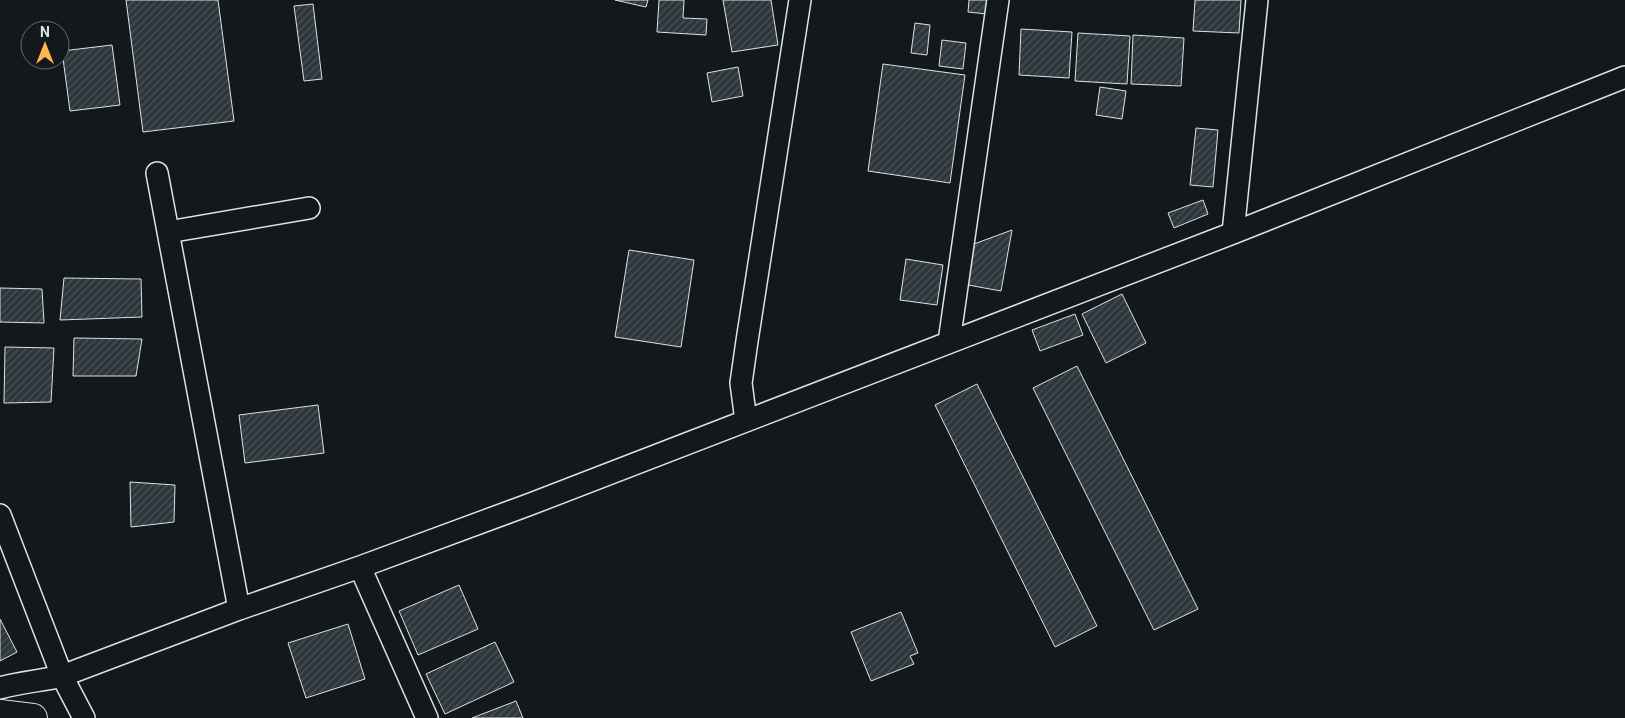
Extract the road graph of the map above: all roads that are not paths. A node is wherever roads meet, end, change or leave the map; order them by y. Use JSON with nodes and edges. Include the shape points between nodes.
{"nodes":[{"id":1,"x":800,"y":0,"type":"edge"},
{"id":2,"x":998,"y":0,"type":"edge"},
{"id":3,"x":1257,"y":0,"type":"edge"},
{"id":4,"x":1625,"y":77,"type":"edge"},
{"id":5,"x":157,"y":173,"type":"dead end"},
{"id":6,"x":309,"y":208,"type":"dead end"},
{"id":7,"x":168,"y":232,"type":"junction"},
{"id":8,"x":1233,"y":233,"type":"junction"},
{"id":9,"x":950,"y":342,"type":"junction"},
{"id":10,"x":746,"y":421,"type":"junction"},
{"id":11,"x":0,"y":515,"type":"edge"},
{"id":12,"x":360,"y":566,"type":"junction"},
{"id":13,"x":239,"y":609,"type":"junction"},
{"id":14,"x":62,"y":676,"type":"junction"},
{"id":15,"x":0,"y":688,"type":"edge"},
{"id":16,"x":0,"y":714,"type":"edge"},
{"id":17,"x":33,"y":718,"type":"edge"},
{"id":18,"x":84,"y":718,"type":"edge"},
{"id":19,"x":427,"y":718,"type":"edge"}],
"edges":[{"from":1,"to":10,"type":"street","via":[[741,383]]},
{"from":2,"to":9,"type":"street"},
{"from":3,"to":8,"type":"street"},
{"from":4,"to":8,"type":"street"},
{"from":5,"to":7,"type":"street"},
{"from":6,"to":7,"type":"street"},
{"from":7,"to":13,"type":"street"},
{"from":8,"to":9,"type":"street"},
{"from":9,"to":10,"type":"street"},
{"from":10,"to":12,"type":"street"},
{"from":11,"to":14,"type":"street"},
{"from":12,"to":13,"type":"street"},
{"from":12,"to":19,"type":"street"},
{"from":13,"to":14,"type":"street"},
{"from":14,"to":15,"type":"street"},
{"from":14,"to":18,"type":"street"},
{"from":16,"to":17,"type":"street"}]}
